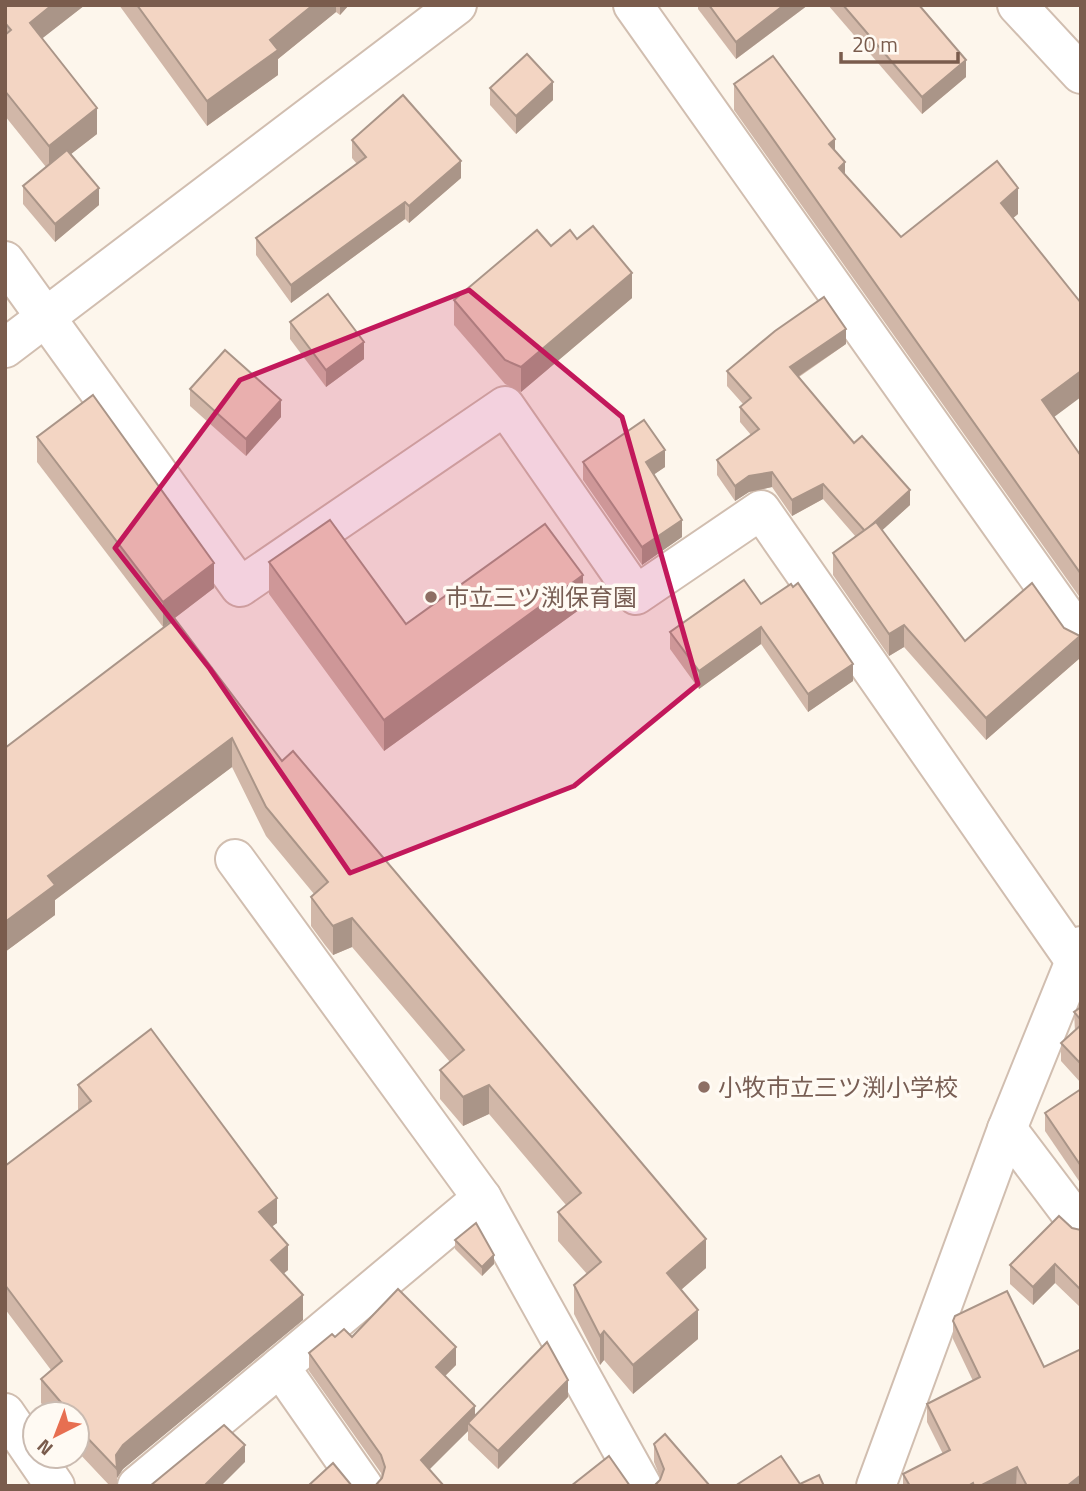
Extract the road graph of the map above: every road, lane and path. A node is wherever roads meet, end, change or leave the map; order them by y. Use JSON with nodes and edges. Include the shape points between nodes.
{"nodes":[{"id":1,"x":457,"y":5,"type":"edge"},
{"id":2,"x":632,"y":5,"type":"edge"},
{"id":3,"x":1017,"y":5,"type":"edge"},
{"id":4,"x":1081,"y":74,"type":"edge"},
{"id":5,"x":5,"y":261,"type":"edge"},
{"id":6,"x":45,"y":317,"type":"junction"},
{"id":7,"x":5,"y":348,"type":"edge"},
{"id":8,"x":1081,"y":637,"type":"edge"},
{"id":9,"x":235,"y":859,"type":"dead end"},
{"id":10,"x":1078,"y":953,"type":"edge"},
{"id":11,"x":1007,"y":1129,"type":"junction"},
{"id":12,"x":482,"y":1198,"type":"junction"},
{"id":13,"x":1081,"y":1227,"type":"edge"},
{"id":14,"x":280,"y":1367,"type":"junction"},
{"id":15,"x":5,"y":1413,"type":"edge"},
{"id":16,"x":55,"y":1486,"type":"edge"},
{"id":17,"x":137,"y":1486,"type":"edge"},
{"id":18,"x":363,"y":1486,"type":"edge"},
{"id":19,"x":642,"y":1486,"type":"edge"},
{"id":20,"x":876,"y":1486,"type":"edge"}],
"edges":[{"from":1,"to":6,"type":"street"},
{"from":2,"to":8,"type":"street"},
{"from":3,"to":4,"type":"street"},
{"from":5,"to":6,"type":"street"},
{"from":6,"to":7,"type":"street"},
{"from":6,"to":10,"type":"street","via":[[240,587],[505,406],[636,595],[761,510]]},
{"from":9,"to":12,"type":"street"},
{"from":10,"to":11,"type":"street"},
{"from":11,"to":13,"type":"street"},
{"from":11,"to":20,"type":"street"},
{"from":12,"to":14,"type":"street"},
{"from":12,"to":19,"type":"street"},
{"from":14,"to":17,"type":"street"},
{"from":14,"to":18,"type":"street"},
{"from":15,"to":16,"type":"street"}]}
